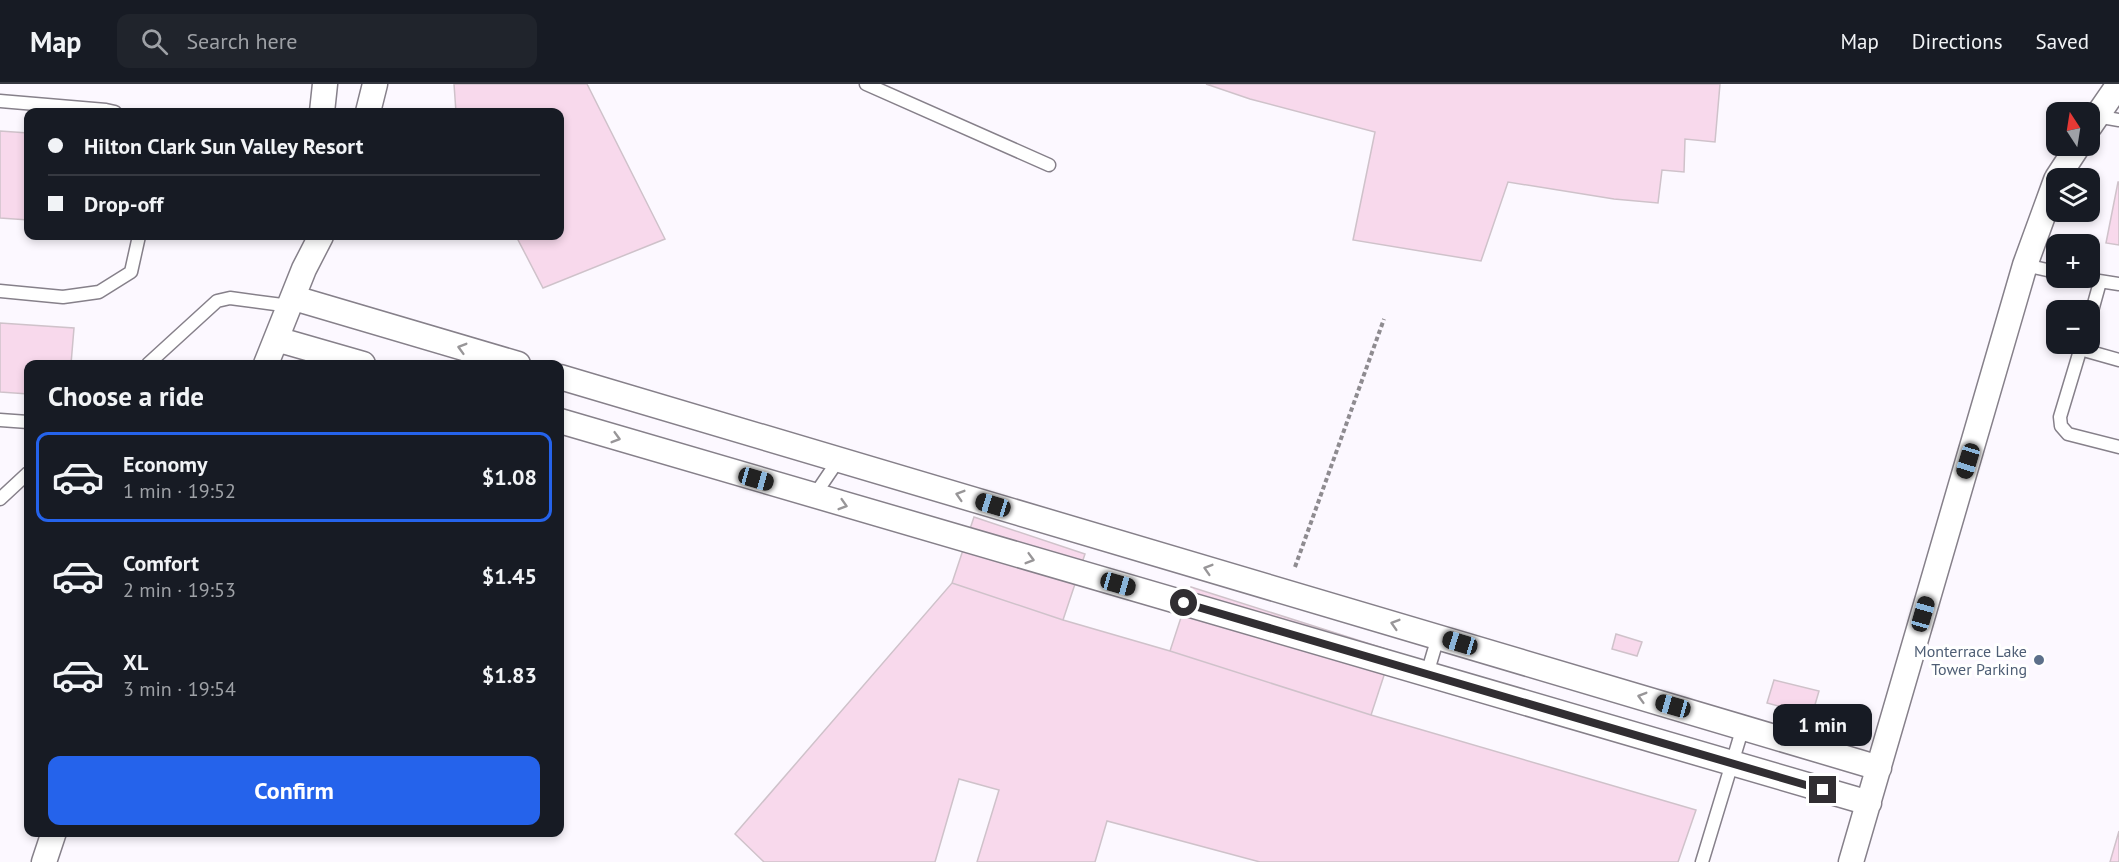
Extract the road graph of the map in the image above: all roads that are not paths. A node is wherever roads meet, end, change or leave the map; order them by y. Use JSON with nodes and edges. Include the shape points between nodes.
{"nodes":[{"id":1,"x":325,"y":84,"type":"edge"},
{"id":2,"x":375,"y":84,"type":"edge"},
{"id":3,"x":866,"y":84,"type":"edge"},
{"id":4,"x":2119,"y":84,"type":"edge"},
{"id":5,"x":0,"y":101,"type":"edge"},
{"id":6,"x":82,"y":108,"type":"edge"},
{"id":7,"x":322,"y":108,"type":"edge"},
{"id":8,"x":370,"y":108,"type":"edge"},
{"id":9,"x":2102,"y":120,"type":"edge"},
{"id":10,"x":1049,"y":165,"type":"dead end"},
{"id":11,"x":2046,"y":209,"type":"edge"},
{"id":12,"x":138,"y":240,"type":"edge"},
{"id":13,"x":303,"y":240,"type":"edge"},
{"id":14,"x":319,"y":240,"type":"edge"},
{"id":15,"x":2025,"y":265,"type":"junction"},
{"id":16,"x":304,"y":269,"type":"junction"},
{"id":17,"x":2046,"y":270,"type":"edge"},
{"id":18,"x":2100,"y":282,"type":"edge"},
{"id":19,"x":2119,"y":284,"type":"edge"},
{"id":20,"x":0,"y":291,"type":"edge"},
{"id":21,"x":292,"y":302,"type":"junction"},
{"id":22,"x":276,"y":339,"type":"junction"},
{"id":23,"x":2100,"y":353,"type":"edge"},
{"id":24,"x":2079,"y":354,"type":"edge"},
{"id":25,"x":152,"y":360,"type":"edge"},
{"id":26,"x":268,"y":360,"type":"edge"},
{"id":27,"x":349,"y":360,"type":"edge"},
{"id":28,"x":503,"y":360,"type":"edge"},
{"id":29,"x":2119,"y":360,"type":"edge"},
{"id":30,"x":564,"y":378,"type":"edge"},
{"id":31,"x":0,"y":420,"type":"edge"},
{"id":32,"x":24,"y":422,"type":"edge"},
{"id":33,"x":564,"y":423,"type":"edge"},
{"id":34,"x":2119,"y":447,"type":"edge"},
{"id":35,"x":839,"y":459,"type":"junction"},
{"id":36,"x":24,"y":477,"type":"edge"},
{"id":37,"x":814,"y":496,"type":"junction"},
{"id":38,"x":0,"y":499,"type":"edge"},
{"id":39,"x":1438,"y":637,"type":"junction"},
{"id":40,"x":1427,"y":674,"type":"junction"},
{"id":41,"x":1743,"y":727,"type":"junction"},
{"id":42,"x":1733,"y":763,"type":"junction"},
{"id":43,"x":1880,"y":768,"type":"junction"},
{"id":44,"x":1869,"y":803,"type":"junction"},
{"id":45,"x":52,"y":837,"type":"edge"},
{"id":46,"x":44,"y":862,"type":"edge"},
{"id":47,"x":1702,"y":862,"type":"edge"},
{"id":48,"x":1851,"y":862,"type":"edge"}],
"edges":[{"from":1,"to":7,"type":"street"},
{"from":2,"to":8,"type":"street"},
{"from":3,"to":10,"type":"lane"},
{"from":4,"to":9,"type":"street"},
{"from":5,"to":6,"type":"lane"},
{"from":11,"to":15,"type":"street"},
{"from":12,"to":20,"type":"lane","via":[[131,272],[99,292],[63,297]]},
{"from":13,"to":16,"type":"street"},
{"from":14,"to":16,"type":"street"},
{"from":15,"to":17,"type":"lane"},
{"from":15,"to":43,"type":"street"},
{"from":16,"to":21,"type":"street"},
{"from":18,"to":19,"type":"lane"},
{"from":21,"to":22,"type":"street"},
{"from":21,"to":25,"type":"lane","via":[[230,298],[218,301]]},
{"from":28,"to":21,"type":"street","one_way":true},
{"from":22,"to":26,"type":"street"},
{"from":22,"to":27,"type":"street"},
{"from":23,"to":29,"type":"lane"},
{"from":24,"to":34,"type":"lane","via":[[2060,417],[2061,426],[2068,434]]},
{"from":30,"to":35,"type":"street"},
{"from":31,"to":32,"type":"lane"},
{"from":33,"to":37,"type":"street","one_way":true},
{"from":35,"to":37,"type":"lane"},
{"from":39,"to":35,"type":"street","one_way":true},
{"from":36,"to":38,"type":"lane"},
{"from":37,"to":40,"type":"street","one_way":true},
{"from":39,"to":40,"type":"lane"},
{"from":41,"to":39,"type":"street","one_way":true},
{"from":40,"to":42,"type":"street"},
{"from":41,"to":42,"type":"lane"},
{"from":41,"to":43,"type":"street"},
{"from":42,"to":44,"type":"street"},
{"from":42,"to":47,"type":"lane"},
{"from":43,"to":44,"type":"street"},
{"from":44,"to":48,"type":"street"},
{"from":45,"to":46,"type":"street"}]}
